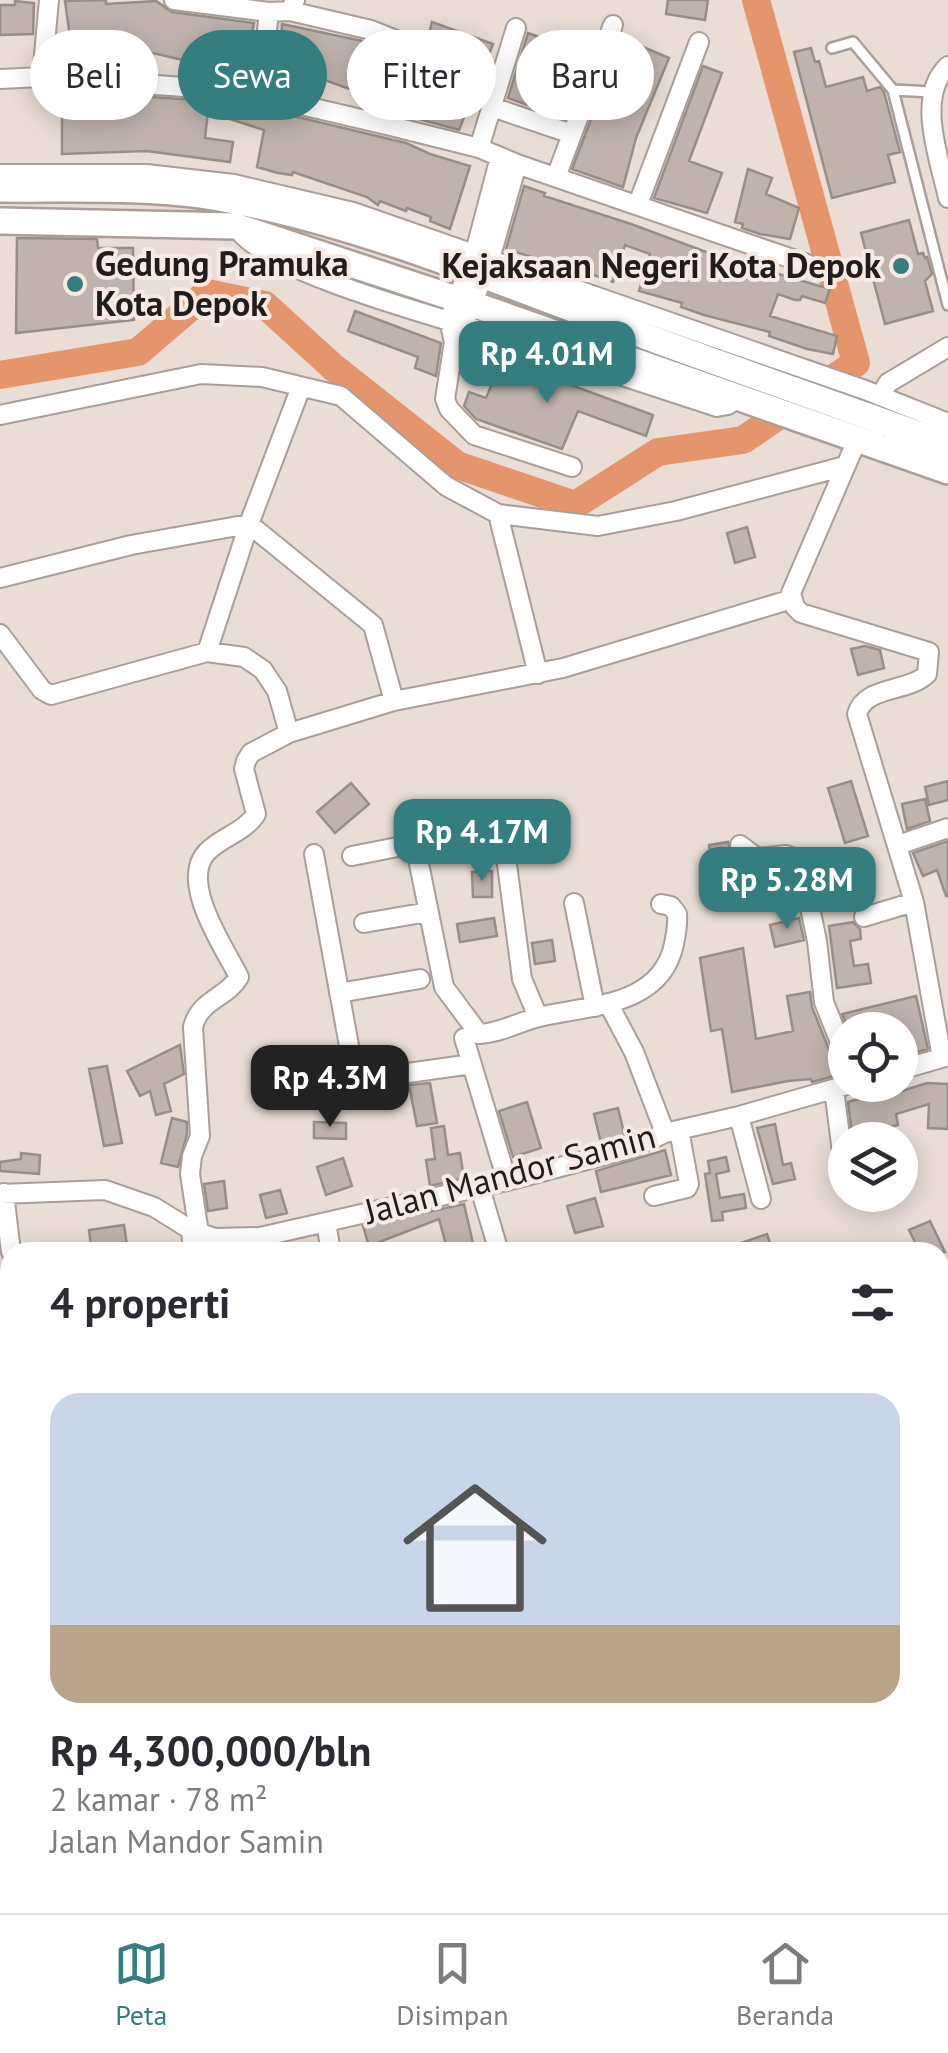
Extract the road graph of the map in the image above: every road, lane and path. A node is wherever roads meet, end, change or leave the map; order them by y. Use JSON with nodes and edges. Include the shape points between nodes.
{"nodes":[{"id":1,"x":48,"y":0,"type":"edge"},
{"id":2,"x":174,"y":0,"type":"edge"},
{"id":3,"x":292,"y":6,"type":"edge"},
{"id":4,"x":269,"y":12,"type":"junction"},
{"id":5,"x":613,"y":26,"type":"dead end"},
{"id":6,"x":516,"y":28,"type":"dead end"},
{"id":7,"x":46,"y":30,"type":"edge"},
{"id":8,"x":267,"y":30,"type":"edge"},
{"id":9,"x":699,"y":42,"type":"dead end"},
{"id":10,"x":832,"y":48,"type":"dead end"},
{"id":11,"x":948,"y":66,"type":"edge"},
{"id":12,"x":30,"y":78,"type":"edge"},
{"id":13,"x":0,"y":79,"type":"edge"},
{"id":14,"x":893,"y":90,"type":"junction"},
{"id":15,"x":932,"y":92,"type":"junction"},
{"id":16,"x":496,"y":94,"type":"edge"},
{"id":17,"x":496,"y":108,"type":"edge"},
{"id":18,"x":327,"y":110,"type":"edge"},
{"id":19,"x":488,"y":120,"type":"edge"},
{"id":20,"x":391,"y":126,"type":"junction"},
{"id":21,"x":572,"y":134,"type":"junction"},
{"id":22,"x":479,"y":148,"type":"junction"},
{"id":23,"x":509,"y":160,"type":"junction"},
{"id":24,"x":0,"y":174,"type":"edge"},
{"id":25,"x":556,"y":177,"type":"junction"},
{"id":26,"x":0,"y":188,"type":"edge"},
{"id":27,"x":948,"y":198,"type":"edge"},
{"id":28,"x":638,"y":204,"type":"junction"},
{"id":29,"x":0,"y":220,"type":"edge"},
{"id":30,"x":479,"y":264,"type":"junction"},
{"id":31,"x":807,"y":264,"type":"dead end"},
{"id":32,"x":948,"y":306,"type":"edge"},
{"id":33,"x":459,"y":318,"type":"junction"},
{"id":34,"x":948,"y":347,"type":"edge"},
{"id":35,"x":300,"y":387,"type":"junction"},
{"id":36,"x":746,"y":392,"type":"junction"},
{"id":37,"x":880,"y":396,"type":"junction"},
{"id":38,"x":0,"y":414,"type":"edge"},
{"id":39,"x":948,"y":423,"type":"edge"},
{"id":40,"x":857,"y":440,"type":"junction"},
{"id":41,"x":948,"y":444,"type":"edge"},
{"id":42,"x":845,"y":466,"type":"junction"},
{"id":43,"x":572,"y":467,"type":"dead end"},
{"id":44,"x":948,"y":471,"type":"edge"},
{"id":45,"x":498,"y":514,"type":"junction"},
{"id":46,"x":249,"y":524,"type":"junction"},
{"id":47,"x":0,"y":578,"type":"edge"},
{"id":48,"x":792,"y":599,"type":"junction"},
{"id":49,"x":0,"y":634,"type":"edge"},
{"id":50,"x":207,"y":652,"type":"junction"},
{"id":51,"x":929,"y":652,"type":"junction"},
{"id":52,"x":948,"y":657,"type":"edge"},
{"id":53,"x":538,"y":674,"type":"junction"},
{"id":54,"x":394,"y":701,"type":"junction"},
{"id":55,"x":289,"y":733,"type":"junction"},
{"id":56,"x":948,"y":828,"type":"edge"},
{"id":57,"x":415,"y":844,"type":"junction"},
{"id":58,"x":740,"y":845,"type":"dead end"},
{"id":59,"x":898,"y":845,"type":"junction"},
{"id":60,"x":314,"y":854,"type":"dead end"},
{"id":61,"x":352,"y":856,"type":"dead end"},
{"id":62,"x":914,"y":902,"type":"junction"},
{"id":63,"x":574,"y":903,"type":"dead end"},
{"id":64,"x":661,"y":904,"type":"dead end"},
{"id":65,"x":428,"y":912,"type":"junction"},
{"id":66,"x":864,"y":917,"type":"dead end"},
{"id":67,"x":364,"y":923,"type":"dead end"},
{"id":68,"x":420,"y":980,"type":"dead end"},
{"id":69,"x":340,"y":993,"type":"junction"},
{"id":70,"x":602,"y":1005,"type":"junction"},
{"id":71,"x":828,"y":1012,"type":"edge"},
{"id":72,"x":538,"y":1017,"type":"junction"},
{"id":73,"x":464,"y":1038,"type":"dead end"},
{"id":74,"x":945,"y":1057,"type":"edge"},
{"id":75,"x":472,"y":1064,"type":"junction"},
{"id":76,"x":918,"y":1065,"type":"edge"},
{"id":77,"x":828,"y":1091,"type":"edge"},
{"id":78,"x":739,"y":1116,"type":"junction"},
{"id":79,"x":672,"y":1132,"type":"junction"},
{"id":80,"x":507,"y":1182,"type":"junction"},
{"id":81,"x":480,"y":1188,"type":"junction"},
{"id":82,"x":2,"y":1193,"type":"edge"},
{"id":83,"x":654,"y":1196,"type":"dead end"},
{"id":84,"x":762,"y":1200,"type":"dead end"},
{"id":85,"x":326,"y":1222,"type":"junction"},
{"id":86,"x":195,"y":1232,"type":"junction"},
{"id":87,"x":9,"y":1242,"type":"edge"},
{"id":88,"x":194,"y":1242,"type":"edge"},
{"id":89,"x":329,"y":1242,"type":"edge"},
{"id":90,"x":496,"y":1242,"type":"edge"}],
"edges":[{"from":1,"to":7,"type":"street"},
{"from":2,"to":4,"type":"street"},
{"from":3,"to":4,"type":"street"},
{"from":3,"to":20,"type":"street","via":[[410,46],[412,65]]},
{"from":4,"to":8,"type":"street"},
{"from":5,"to":21,"type":"street"},
{"from":6,"to":16,"type":"street"},
{"from":9,"to":28,"type":"street"},
{"from":10,"to":14,"type":"lane","via":[[853,42]]},
{"from":11,"to":15,"type":"street"},
{"from":12,"to":13,"type":"street"},
{"from":14,"to":15,"type":"lane"},
{"from":14,"to":32,"type":"lane"},
{"from":15,"to":27,"type":"street"},
{"from":17,"to":21,"type":"street"},
{"from":18,"to":20,"type":"street"},
{"from":19,"to":22,"type":"street"},
{"from":20,"to":22,"type":"street"},
{"from":21,"to":25,"type":"street"},
{"from":22,"to":23,"type":"street"},
{"from":23,"to":25,"type":"street"},
{"from":23,"to":30,"type":"street"},
{"from":24,"to":30,"type":"street","via":[[146,174],[234,184],[353,212]]},
{"from":25,"to":28,"type":"street"},
{"from":26,"to":30,"type":"main road","via":[[231,200]]},
{"from":28,"to":31,"type":"street"},
{"from":29,"to":33,"type":"main road","via":[[235,226]]},
{"from":30,"to":33,"type":"street"},
{"from":30,"to":36,"type":"main road"},
{"from":30,"to":37,"type":"street"},
{"from":33,"to":36,"type":"main road"},
{"from":33,"to":43,"type":"street","via":[[445,400],[465,429]]},
{"from":34,"to":37,"type":"street","via":[[888,383]]},
{"from":35,"to":38,"type":"street","via":[[201,374]]},
{"from":35,"to":45,"type":"street","via":[[341,396],[446,486]]},
{"from":35,"to":46,"type":"street"},
{"from":36,"to":40,"type":"main road"},
{"from":36,"to":41,"type":"main road"},
{"from":37,"to":39,"type":"street"},
{"from":40,"to":42,"type":"street"},
{"from":40,"to":44,"type":"main road"},
{"from":42,"to":45,"type":"street","via":[[598,526]]},
{"from":42,"to":48,"type":"street","via":[[792,585]]},
{"from":45,"to":53,"type":"street"},
{"from":46,"to":47,"type":"street"},
{"from":46,"to":50,"type":"street"},
{"from":46,"to":54,"type":"street","via":[[373,626]]},
{"from":48,"to":51,"type":"street","via":[[801,612]]},
{"from":48,"to":53,"type":"street"},
{"from":49,"to":50,"type":"street","via":[[51,696]]},
{"from":50,"to":55,"type":"street","via":[[244,657],[263,670]]},
{"from":51,"to":52,"type":"street"},
{"from":51,"to":59,"type":"street","via":[[920,681],[864,701],[856,714]]},
{"from":53,"to":54,"type":"street"},
{"from":54,"to":55,"type":"street"},
{"from":55,"to":86,"type":"street","via":[[251,753],[244,769],[256,814],[207,852],[199,869],[213,934],[239,977],[196,1014],[200,1136],[190,1174]]},
{"from":56,"to":59,"type":"street"},
{"from":57,"to":61,"type":"street"},
{"from":57,"to":65,"type":"street"},
{"from":57,"to":72,"type":"street","via":[[488,828],[500,833],[522,979]]},
{"from":58,"to":71,"type":"street","via":[[756,858],[800,860]]},
{"from":59,"to":62,"type":"street"},
{"from":60,"to":69,"type":"street"},
{"from":62,"to":66,"type":"street"},
{"from":62,"to":74,"type":"street"},
{"from":63,"to":70,"type":"street"},
{"from":64,"to":70,"type":"street","via":[[671,906],[678,923],[667,964],[641,992]]},
{"from":65,"to":67,"type":"street"},
{"from":65,"to":72,"type":"street","via":[[444,987],[475,1032]]},
{"from":68,"to":69,"type":"street"},
{"from":69,"to":75,"type":"street","via":[[358,1078]]},
{"from":70,"to":72,"type":"street"},
{"from":70,"to":79,"type":"street","via":[[634,1052]]},
{"from":73,"to":75,"type":"street"},
{"from":74,"to":76,"type":"street"},
{"from":75,"to":80,"type":"street"},
{"from":77,"to":78,"type":"street","name":"Jalan Mandor Samin"},
{"from":78,"to":79,"type":"street","name":"Jalan Mandor Samin"},
{"from":78,"to":84,"type":"street"},
{"from":79,"to":80,"type":"street","name":"Jalan Mandor Samin"},
{"from":79,"to":83,"type":"street","via":[[690,1184]]},
{"from":80,"to":81,"type":"street","name":"Jalan Mandor Samin"},
{"from":81,"to":85,"type":"street","name":"Jalan Mandor Samin"},
{"from":81,"to":90,"type":"street"},
{"from":82,"to":86,"type":"street","name":"Jalan Mandor Samin","via":[[105,1190],[154,1207]]},
{"from":82,"to":87,"type":"street"},
{"from":85,"to":86,"type":"street","name":"Jalan Mandor Samin","via":[[260,1237]]},
{"from":85,"to":89,"type":"street"},
{"from":86,"to":88,"type":"street"}]}
